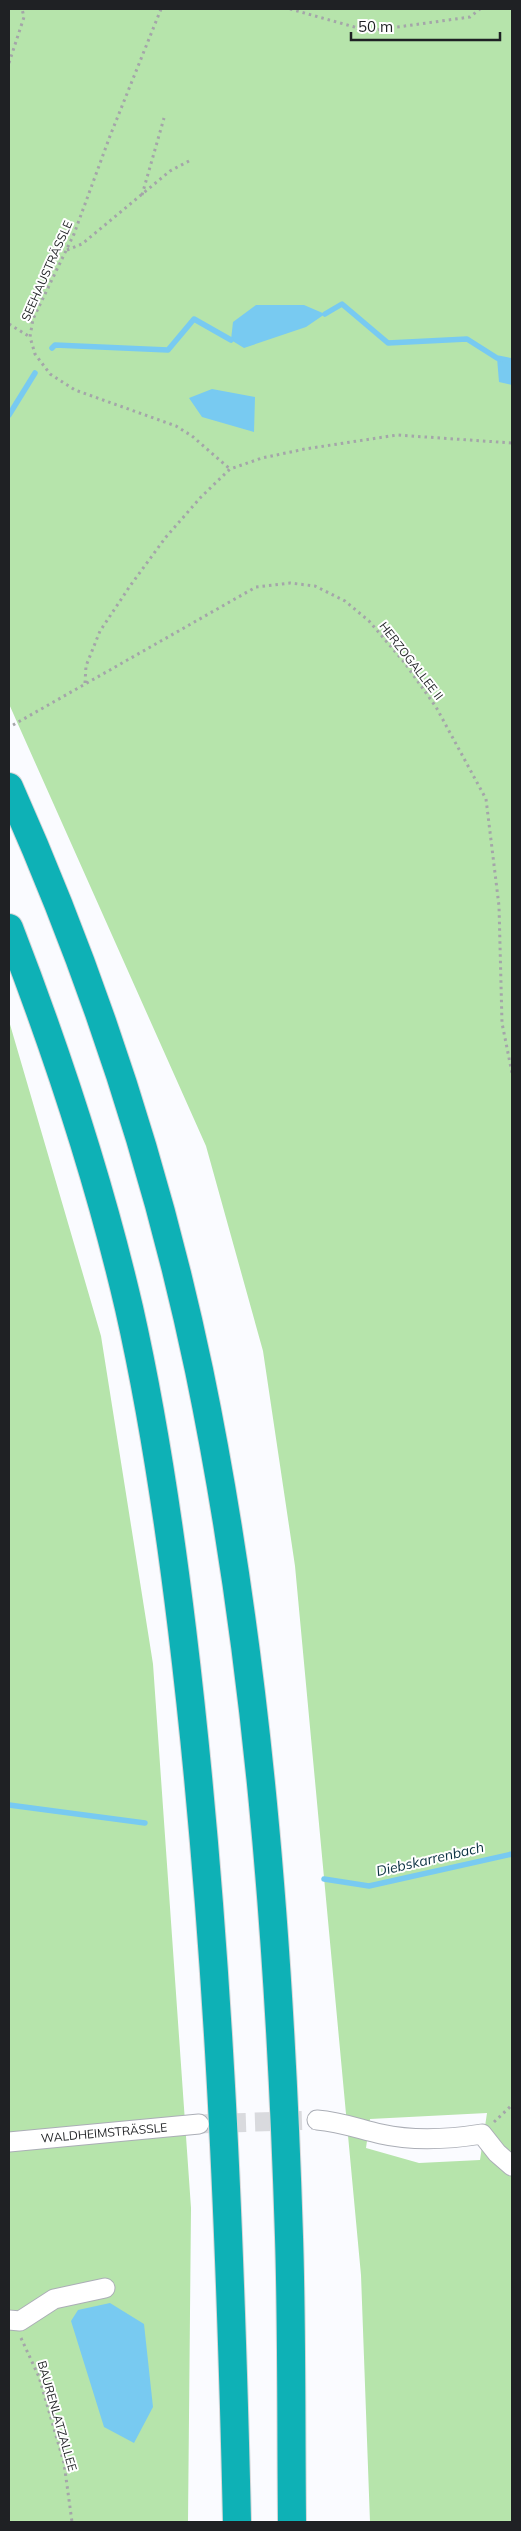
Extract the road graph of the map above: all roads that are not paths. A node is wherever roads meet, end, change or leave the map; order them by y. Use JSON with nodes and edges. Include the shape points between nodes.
{"nodes":[{"id":1,"x":9,"y":787,"type":"edge"},
{"id":2,"x":9,"y":928,"type":"edge"},
{"id":3,"x":317,"y":2120,"type":"tunnel mouth"},
{"id":4,"x":199,"y":2124,"type":"tunnel mouth"},
{"id":5,"x":9,"y":2142,"type":"edge"},
{"id":6,"x":512,"y":2166,"type":"edge"},
{"id":7,"x":105,"y":2288,"type":"dead end"},
{"id":8,"x":9,"y":2320,"type":"edge"},
{"id":9,"x":237,"y":2522,"type":"edge"},
{"id":10,"x":292,"y":2522,"type":"edge"}],
"edges":[{"from":1,"to":10,"type":"highway","via":[[94,998],[153,1186],[197,1360],[230,1536],[252,1698],[273,1942],[289,2239]]},
{"from":2,"to":9,"type":"highway","via":[[80,1127],[140,1363],[163,1488],[191,1696],[215,1962],[227,2201]]},
{"from":3,"to":6,"type":"lane","via":[[341,2122],[383,2134],[451,2139],[482,2134]]},
{"from":4,"to":5,"type":"lane","name":"WALDHEIMSTRÄSSLE"},
{"from":7,"to":8,"type":"lane","via":[[54,2299],[20,2321]]}]}
